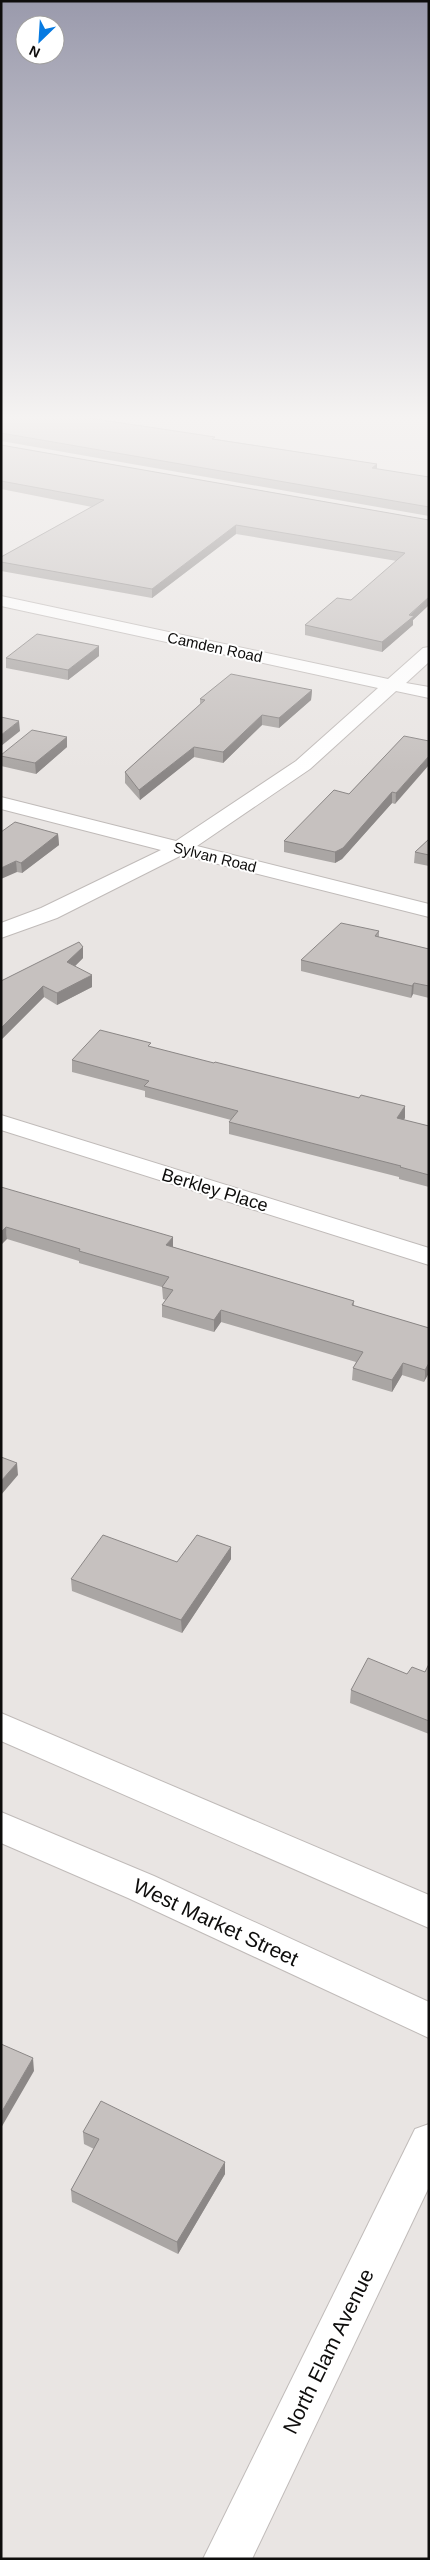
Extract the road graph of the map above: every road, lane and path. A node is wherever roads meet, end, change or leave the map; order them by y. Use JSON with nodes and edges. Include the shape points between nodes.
{"nodes":[{"id":1,"x":1,"y":601,"type":"edge"},
{"id":2,"x":429,"y":652,"type":"edge"},
{"id":3,"x":391,"y":685,"type":"junction"},
{"id":4,"x":429,"y":693,"type":"edge"},
{"id":5,"x":1,"y":803,"type":"edge"},
{"id":6,"x":180,"y":848,"type":"junction"},
{"id":7,"x":429,"y":911,"type":"edge"},
{"id":8,"x":1,"y":931,"type":"edge"},
{"id":9,"x":1,"y":1122,"type":"edge"},
{"id":10,"x":429,"y":1257,"type":"edge"},
{"id":11,"x":1,"y":1726,"type":"edge"},
{"id":12,"x":1,"y":1827,"type":"edge"},
{"id":13,"x":429,"y":1912,"type":"edge"},
{"id":14,"x":429,"y":2021,"type":"edge"},
{"id":15,"x":429,"y":2143,"type":"edge"},
{"id":16,"x":226,"y":2559,"type":"edge"}],
"edges":[{"from":1,"to":3,"type":"street","name":"Camden Road"},
{"from":2,"to":3,"type":"street"},
{"from":3,"to":4,"type":"street","name":"Camden Road"},
{"from":3,"to":6,"type":"street","via":[[303,765]]},
{"from":5,"to":6,"type":"street","name":"Sylvan Road"},
{"from":6,"to":7,"type":"street","name":"Sylvan Road"},
{"from":6,"to":8,"type":"street","via":[[49,913]]},
{"from":9,"to":10,"type":"street","name":"Berkley Place"},
{"from":11,"to":13,"type":"street"},
{"from":12,"to":14,"type":"street","name":"West Market Street","via":[[141,1887]]},
{"from":15,"to":16,"type":"street","name":"North Elam Avenue"}]}
